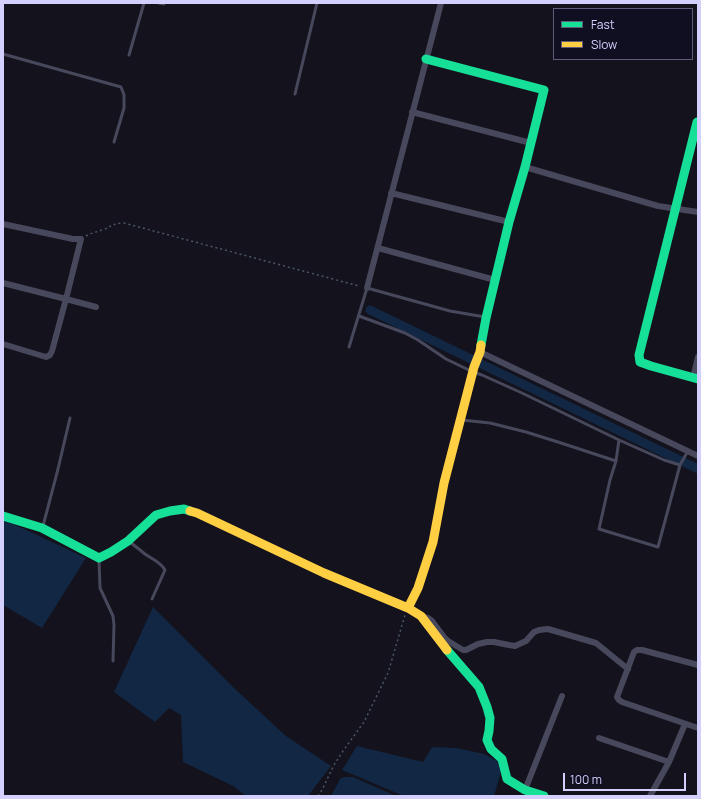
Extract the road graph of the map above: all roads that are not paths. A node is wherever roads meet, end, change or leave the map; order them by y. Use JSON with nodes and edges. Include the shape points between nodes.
{"nodes":[{"id":1,"x":144,"y":3,"type":"edge"},
{"id":2,"x":159,"y":3,"type":"edge"},
{"id":3,"x":317,"y":3,"type":"edge"},
{"id":4,"x":441,"y":3,"type":"edge"},
{"id":5,"x":164,"y":4,"type":"dead end"},
{"id":6,"x":3,"y":54,"type":"edge"},
{"id":7,"x":129,"y":55,"type":"dead end"},
{"id":8,"x":426,"y":59,"type":"junction"},
{"id":9,"x":295,"y":94,"type":"dead end"},
{"id":10,"x":412,"y":112,"type":"junction"},
{"id":11,"x":697,"y":122,"type":"dead end"},
{"id":12,"x":114,"y":142,"type":"dead end"},
{"id":13,"x":531,"y":143,"type":"junction"},
{"id":14,"x":525,"y":168,"type":"junction"},
{"id":15,"x":391,"y":193,"type":"junction"},
{"id":16,"x":675,"y":208,"type":"junction"},
{"id":17,"x":698,"y":212,"type":"edge"},
{"id":18,"x":509,"y":222,"type":"junction"},
{"id":19,"x":3,"y":224,"type":"edge"},
{"id":20,"x":378,"y":248,"type":"junction"},
{"id":21,"x":495,"y":280,"type":"junction"},
{"id":22,"x":3,"y":283,"type":"edge"},
{"id":23,"x":367,"y":288,"type":"junction"},
{"id":24,"x":66,"y":299,"type":"junction"},
{"id":25,"x":96,"y":307,"type":"dead end"},
{"id":26,"x":359,"y":316,"type":"junction"},
{"id":27,"x":486,"y":318,"type":"junction"},
{"id":28,"x":3,"y":344,"type":"edge"},
{"id":29,"x":349,"y":347,"type":"dead end"},
{"id":30,"x":480,"y":352,"type":"junction"},
{"id":31,"x":698,"y":357,"type":"edge"},
{"id":32,"x":475,"y":367,"type":"junction"},
{"id":33,"x":696,"y":378,"type":"edge"},
{"id":34,"x":70,"y":418,"type":"dead end"},
{"id":35,"x":461,"y":420,"type":"junction"},
{"id":36,"x":619,"y":440,"type":"junction"},
{"id":37,"x":688,"y":451,"type":"junction"},
{"id":38,"x":698,"y":456,"type":"edge"},
{"id":39,"x":616,"y":461,"type":"junction"},
{"id":40,"x":680,"y":464,"type":"junction"},
{"id":41,"x":3,"y":516,"type":"edge"},
{"id":42,"x":42,"y":528,"type":"junction"},
{"id":43,"x":128,"y":541,"type":"junction"},
{"id":44,"x":99,"y":558,"type":"junction"},
{"id":45,"x":152,"y":600,"type":"dead end"},
{"id":46,"x":408,"y":608,"type":"junction"},
{"id":47,"x":421,"y":616,"type":"junction"},
{"id":48,"x":113,"y":661,"type":"dead end"},
{"id":49,"x":698,"y":665,"type":"edge"},
{"id":50,"x":628,"y":669,"type":"junction"},
{"id":51,"x":562,"y":696,"type":"dead end"},
{"id":52,"x":685,"y":724,"type":"junction"},
{"id":53,"x":698,"y":728,"type":"edge"},
{"id":54,"x":600,"y":738,"type":"dead end"},
{"id":55,"x":669,"y":762,"type":"junction"},
{"id":56,"x":530,"y":793,"type":"edge"},
{"id":57,"x":544,"y":796,"type":"edge"},
{"id":58,"x":650,"y":796,"type":"edge"}],
"edges":[{"from":1,"to":7,"type":"lane"},
{"from":2,"to":5,"type":"lane"},
{"from":3,"to":9,"type":"lane"},
{"from":4,"to":8,"type":"street"},
{"from":6,"to":12,"type":"lane","via":[[121,88],[124,108]]},
{"from":8,"to":10,"type":"street"},
{"from":8,"to":13,"type":"street","via":[[544,90]]},
{"from":10,"to":13,"type":"street"},
{"from":10,"to":15,"type":"street"},
{"from":11,"to":16,"type":"street"},
{"from":13,"to":14,"type":"street"},
{"from":14,"to":16,"type":"street","via":[[658,206]]},
{"from":14,"to":18,"type":"street"},
{"from":15,"to":18,"type":"street"},
{"from":15,"to":20,"type":"street"},
{"from":16,"to":17,"type":"street"},
{"from":16,"to":33,"type":"street","via":[[639,355],[640,362]]},
{"from":18,"to":21,"type":"street"},
{"from":19,"to":24,"type":"street","via":[[81,239]]},
{"from":20,"to":21,"type":"street"},
{"from":20,"to":23,"type":"street"},
{"from":21,"to":27,"type":"street"},
{"from":22,"to":24,"type":"street"},
{"from":23,"to":26,"type":"lane"},
{"from":23,"to":27,"type":"lane","via":[[450,311]]},
{"from":24,"to":25,"type":"street"},
{"from":24,"to":28,"type":"street","via":[[50,355],[46,357]]},
{"from":26,"to":29,"type":"lane"},
{"from":26,"to":32,"type":"lane","via":[[404,333],[446,358]]},
{"from":27,"to":30,"type":"street"},
{"from":30,"to":32,"type":"street"},
{"from":30,"to":37,"type":"street"},
{"from":31,"to":33,"type":"street"},
{"from":32,"to":35,"type":"street"},
{"from":32,"to":36,"type":"lane","via":[[482,375]]},
{"from":34,"to":42,"type":"lane"},
{"from":35,"to":39,"type":"lane","via":[[490,423],[526,432]]},
{"from":35,"to":46,"type":"street","via":[[444,483],[433,542],[418,588]]},
{"from":36,"to":39,"type":"lane"},
{"from":36,"to":40,"type":"lane","via":[[664,460]]},
{"from":37,"to":38,"type":"street"},
{"from":37,"to":40,"type":"lane"},
{"from":39,"to":40,"type":"lane","via":[[599,529],[658,547]]},
{"from":41,"to":42,"type":"street"},
{"from":42,"to":44,"type":"street"},
{"from":43,"to":44,"type":"street"},
{"from":43,"to":45,"type":"lane","via":[[164,567]]},
{"from":43,"to":46,"type":"street","via":[[156,515],[184,510],[197,513],[324,574]]},
{"from":44,"to":48,"type":"lane","via":[[100,588],[114,625]]},
{"from":46,"to":47,"type":"street"},
{"from":47,"to":50,"type":"street","via":[[432,621],[444,637],[463,650],[487,642],[516,646],[526,641],[534,632],[548,629],[596,643]]},
{"from":47,"to":56,"type":"street","via":[[479,687],[490,718],[486,740],[491,749],[502,758],[507,779]]},
{"from":49,"to":50,"type":"street","via":[[637,650]]},
{"from":50,"to":52,"type":"street","via":[[618,700]]},
{"from":51,"to":56,"type":"street"},
{"from":52,"to":53,"type":"street"},
{"from":52,"to":55,"type":"street"},
{"from":54,"to":55,"type":"street"},
{"from":55,"to":58,"type":"street"},
{"from":56,"to":57,"type":"street"}]}
